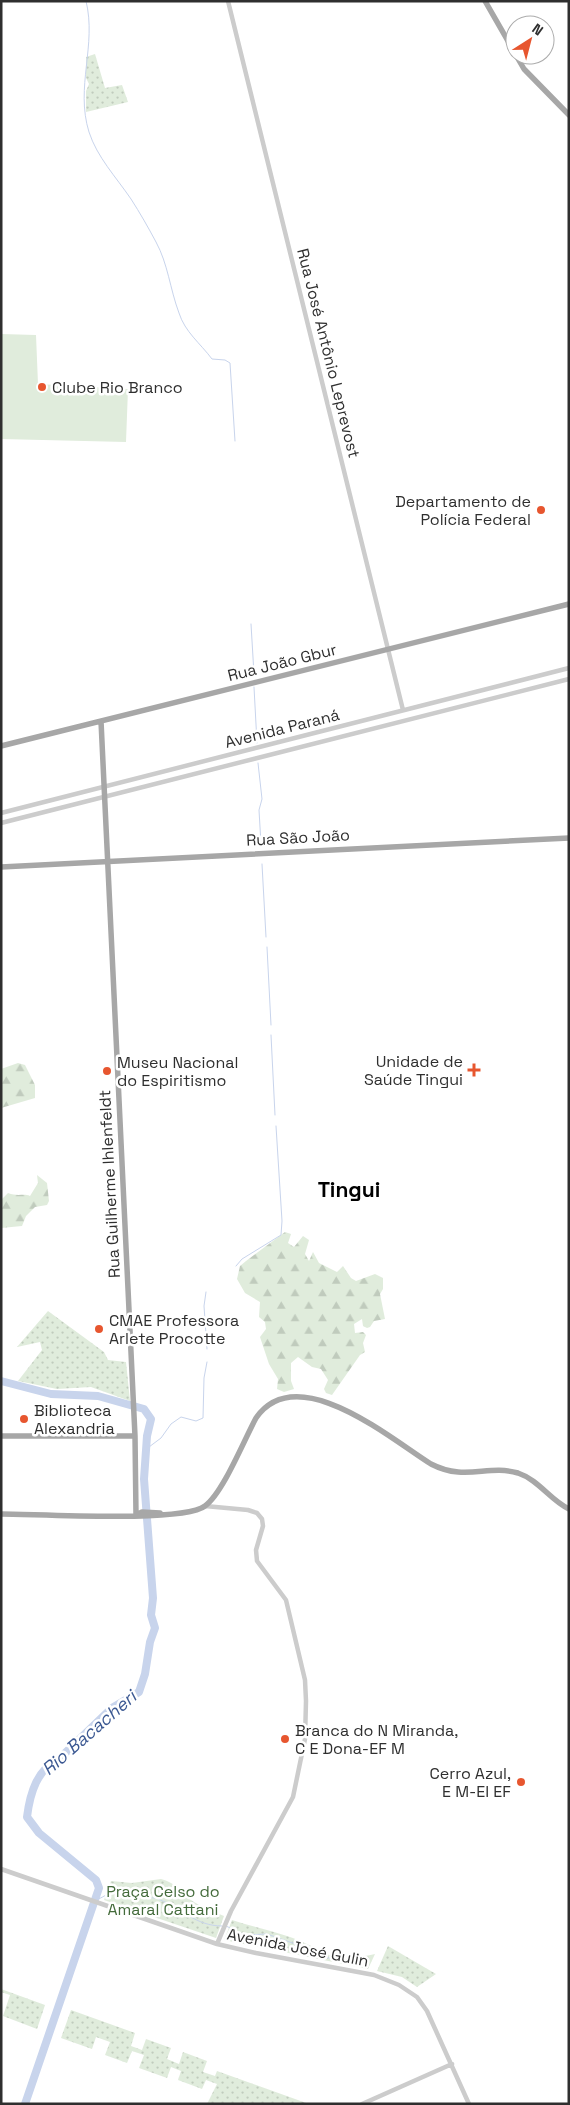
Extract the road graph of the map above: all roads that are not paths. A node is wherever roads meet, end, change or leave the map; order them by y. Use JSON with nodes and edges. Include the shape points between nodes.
{"nodes":[{"id":1,"x":228,"y":1,"type":"edge"},
{"id":2,"x":485,"y":1,"type":"edge"},
{"id":3,"x":569,"y":115,"type":"edge"},
{"id":4,"x":569,"y":604,"type":"edge"},
{"id":5,"x":388,"y":649,"type":"junction"},
{"id":6,"x":569,"y":668,"type":"edge"},
{"id":7,"x":569,"y":679,"type":"edge"},
{"id":8,"x":478,"y":692,"type":"junction"},
{"id":9,"x":481,"y":701,"type":"junction"},
{"id":10,"x":404,"y":710,"type":"junction"},
{"id":11,"x":101,"y":721,"type":"junction"},
{"id":12,"x":328,"y":729,"type":"junction"},
{"id":13,"x":330,"y":740,"type":"junction"},
{"id":14,"x":1,"y":746,"type":"edge"},
{"id":15,"x":104,"y":792,"type":"junction"},
{"id":16,"x":1,"y":813,"type":"edge"},
{"id":17,"x":1,"y":824,"type":"edge"},
{"id":18,"x":569,"y":838,"type":"edge"},
{"id":19,"x":107,"y":860,"type":"junction"},
{"id":20,"x":1,"y":866,"type":"edge"},
{"id":21,"x":1,"y":1436,"type":"edge"},
{"id":22,"x":135,"y":1436,"type":"junction"},
{"id":23,"x":205,"y":1506,"type":"junction"},
{"id":24,"x":569,"y":1509,"type":"edge"},
{"id":25,"x":1,"y":1514,"type":"edge"},
{"id":26,"x":136,"y":1515,"type":"junction"},
{"id":27,"x":1,"y":1870,"type":"edge"},
{"id":28,"x":217,"y":1944,"type":"junction"},
{"id":29,"x":452,"y":2064,"type":"junction"},
{"id":30,"x":362,"y":2104,"type":"edge"},
{"id":31,"x":470,"y":2104,"type":"edge"}],
"edges":[{"from":1,"to":5,"type":"street","name":"Rua José Antônio Leprevost"},
{"from":2,"to":3,"type":"main road","via":[[524,69]]},
{"from":4,"to":5,"type":"main road","name":"Rua João Gbur"},
{"from":5,"to":10,"type":"street","name":"Rua José Antônio Leprevost"},
{"from":5,"to":11,"type":"main road","name":"Rua João Gbur"},
{"from":6,"to":8,"type":"street","name":"Avenida Paraná"},
{"from":7,"to":9,"type":"street","name":"Avenida Paraná"},
{"from":8,"to":9,"type":"street"},
{"from":8,"to":10,"type":"street","name":"Avenida Paraná"},
{"from":9,"to":13,"type":"street","name":"Avenida Paraná"},
{"from":10,"to":12,"type":"street","name":"Avenida Paraná"},
{"from":11,"to":14,"type":"main road","name":"Rua João Gbur"},
{"from":11,"to":15,"type":"main road","name":"Rua Guilherme Ihlenfeldt"},
{"from":12,"to":13,"type":"street"},
{"from":12,"to":15,"type":"street","name":"Avenida Paraná"},
{"from":13,"to":15,"type":"street","name":"Avenida Paraná"},
{"from":15,"to":16,"type":"street","name":"Avenida Paraná"},
{"from":15,"to":17,"type":"street","name":"Avenida Paraná"},
{"from":15,"to":19,"type":"main road","name":"Rua Guilherme Ihlenfeldt"},
{"from":18,"to":19,"type":"main road","name":"Rua São João"},
{"from":19,"to":20,"type":"main road","name":"Rua São João"},
{"from":19,"to":22,"type":"main road","name":"Rua Guilherme Ihlenfeldt"},
{"from":21,"to":22,"type":"main road"},
{"from":22,"to":26,"type":"main road","name":"Rua Guilherme Ihlenfeldt"},
{"from":23,"to":24,"type":"main road","via":[[218,1490],[259,1413],[277,1401],[302,1398],[321,1400],[346,1410],[444,1470],[521,1474]]},
{"from":23,"to":26,"type":"main road","via":[[186,1514]]},
{"from":23,"to":28,"type":"street","via":[[254,1511],[262,1519],[256,1558],[260,1568],[286,1600],[306,1701],[304,1738],[293,1797],[231,1911]]},
{"from":25,"to":26,"type":"main road"},
{"from":27,"to":28,"type":"street","name":"Avenida José Gulin"},
{"from":28,"to":29,"type":"street","name":"Avenida José Gulin","via":[[374,1975],[399,1985],[424,2006]]},
{"from":29,"to":30,"type":"street"},
{"from":29,"to":31,"type":"street","name":"Avenida José Gulin"}]}
